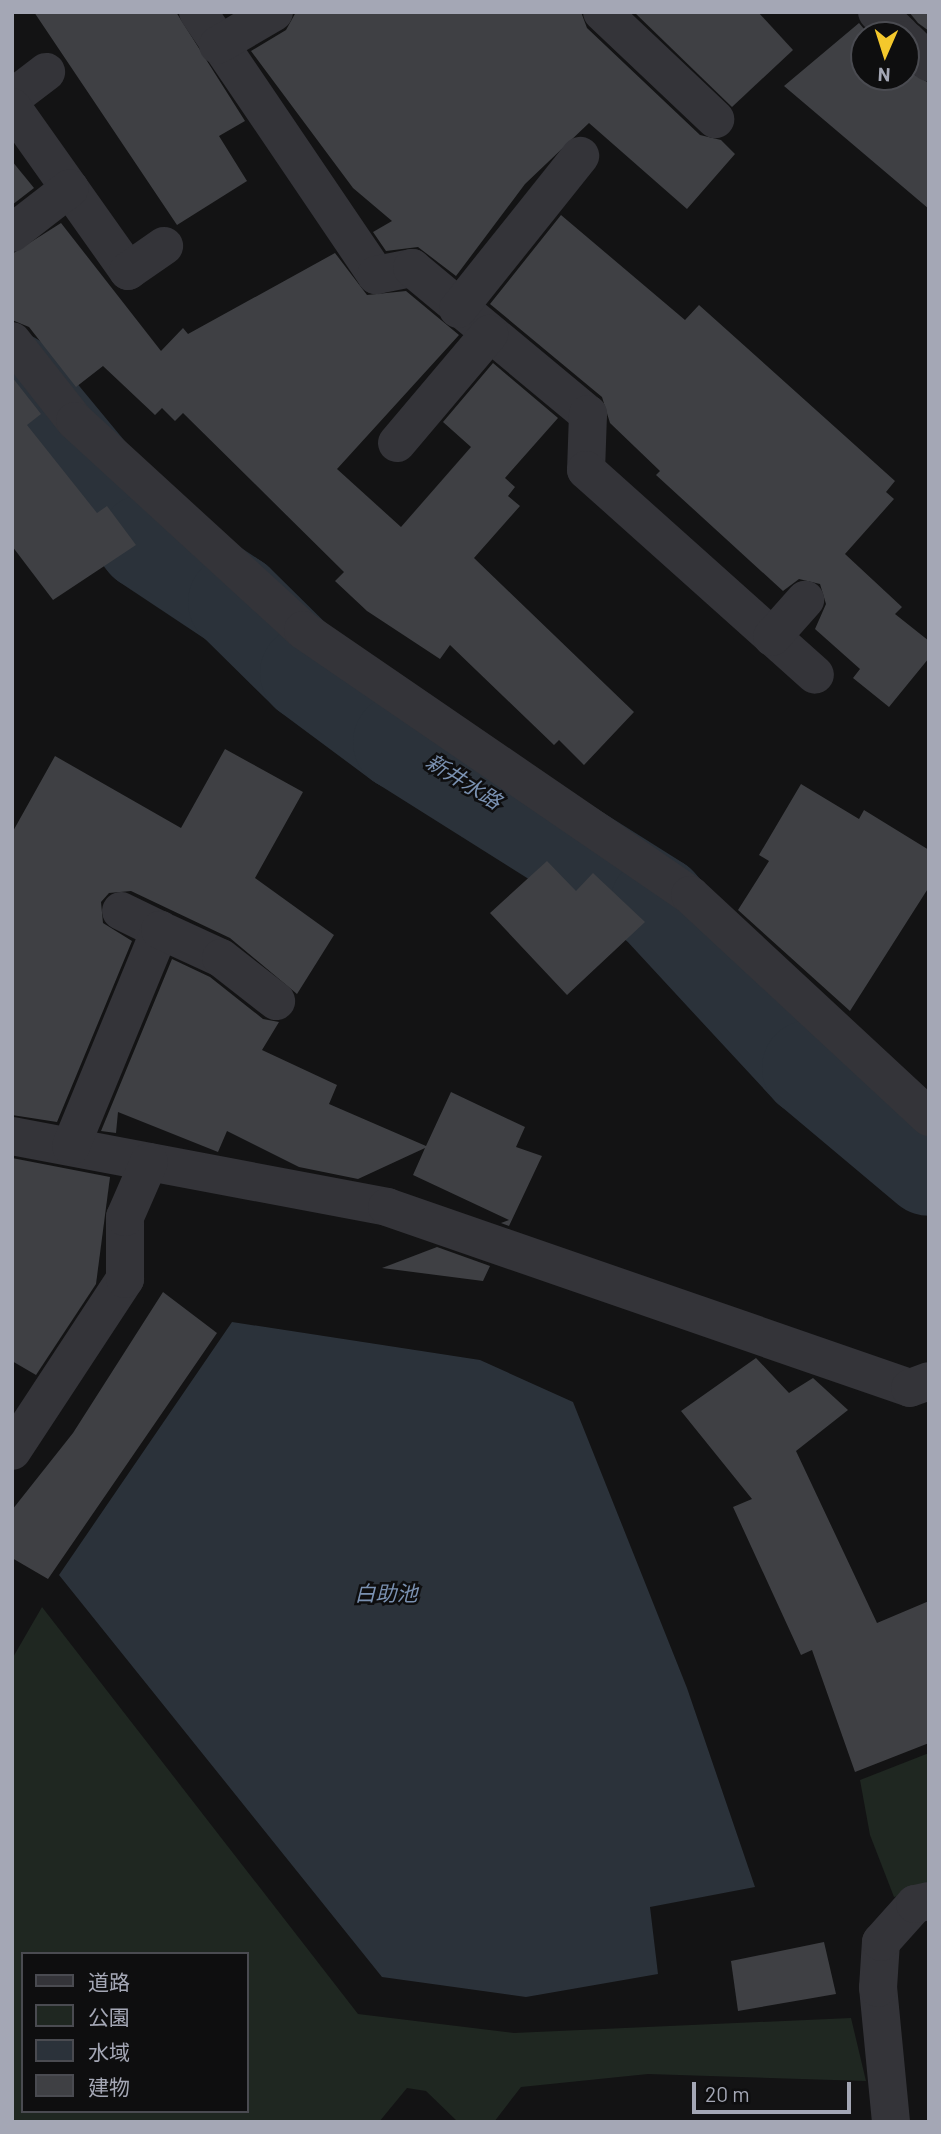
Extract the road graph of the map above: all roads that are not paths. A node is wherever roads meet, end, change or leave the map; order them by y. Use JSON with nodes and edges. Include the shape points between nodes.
{"nodes":[{"id":1,"x":198,"y":12,"type":"edge"},
{"id":2,"x":274,"y":12,"type":"edge"},
{"id":3,"x":602,"y":12,"type":"edge"},
{"id":4,"x":218,"y":45,"type":"junction"},
{"id":5,"x":47,"y":72,"type":"dead end"},
{"id":6,"x":12,"y":98,"type":"edge"},
{"id":7,"x":12,"y":107,"type":"edge"},
{"id":8,"x":715,"y":119,"type":"dead end"},
{"id":9,"x":580,"y":156,"type":"dead end"},
{"id":10,"x":70,"y":188,"type":"junction"},
{"id":11,"x":12,"y":233,"type":"edge"},
{"id":12,"x":163,"y":246,"type":"dead end"},
{"id":13,"x":458,"y":309,"type":"junction"},
{"id":14,"x":489,"y":334,"type":"junction"},
{"id":15,"x":12,"y":341,"type":"edge"},
{"id":16,"x":397,"y":443,"type":"dead end"},
{"id":17,"x":805,"y":600,"type":"dead end"},
{"id":18,"x":772,"y":637,"type":"junction"},
{"id":19,"x":815,"y":675,"type":"dead end"},
{"id":20,"x":121,"y":911,"type":"dead end"},
{"id":21,"x":160,"y":930,"type":"junction"},
{"id":22,"x":276,"y":1001,"type":"dead end"},
{"id":23,"x":929,"y":1117,"type":"edge"},
{"id":24,"x":12,"y":1136,"type":"edge"},
{"id":25,"x":71,"y":1146,"type":"junction"},
{"id":26,"x":149,"y":1162,"type":"junction"},
{"id":27,"x":922,"y":1393,"type":"edge"},
{"id":28,"x":12,"y":1451,"type":"edge"},
{"id":29,"x":929,"y":1901,"type":"edge"},
{"id":30,"x":891,"y":2122,"type":"edge"}],
"edges":[{"from":1,"to":4,"type":"street"},
{"from":2,"to":4,"type":"street"},
{"from":3,"to":8,"type":"street"},
{"from":4,"to":13,"type":"street","via":[[376,275],[412,268]]},
{"from":5,"to":6,"type":"street"},
{"from":7,"to":10,"type":"street"},
{"from":9,"to":13,"type":"street"},
{"from":10,"to":11,"type":"street"},
{"from":10,"to":12,"type":"street","via":[[128,271]]},
{"from":13,"to":14,"type":"street"},
{"from":14,"to":16,"type":"street"},
{"from":14,"to":18,"type":"street","via":[[588,414],[586,471]]},
{"from":15,"to":23,"type":"street","via":[[75,422],[303,630],[690,895]]},
{"from":17,"to":18,"type":"street"},
{"from":18,"to":19,"type":"street"},
{"from":20,"to":21,"type":"street"},
{"from":21,"to":22,"type":"street","via":[[221,958]]},
{"from":21,"to":25,"type":"street"},
{"from":24,"to":25,"type":"street"},
{"from":25,"to":26,"type":"street"},
{"from":26,"to":27,"type":"street","via":[[387,1208]]},
{"from":26,"to":28,"type":"street","via":[[125,1217],[125,1279]]},
{"from":29,"to":30,"type":"street","via":[[915,1904],[881,1942],[878,1988]]}]}
